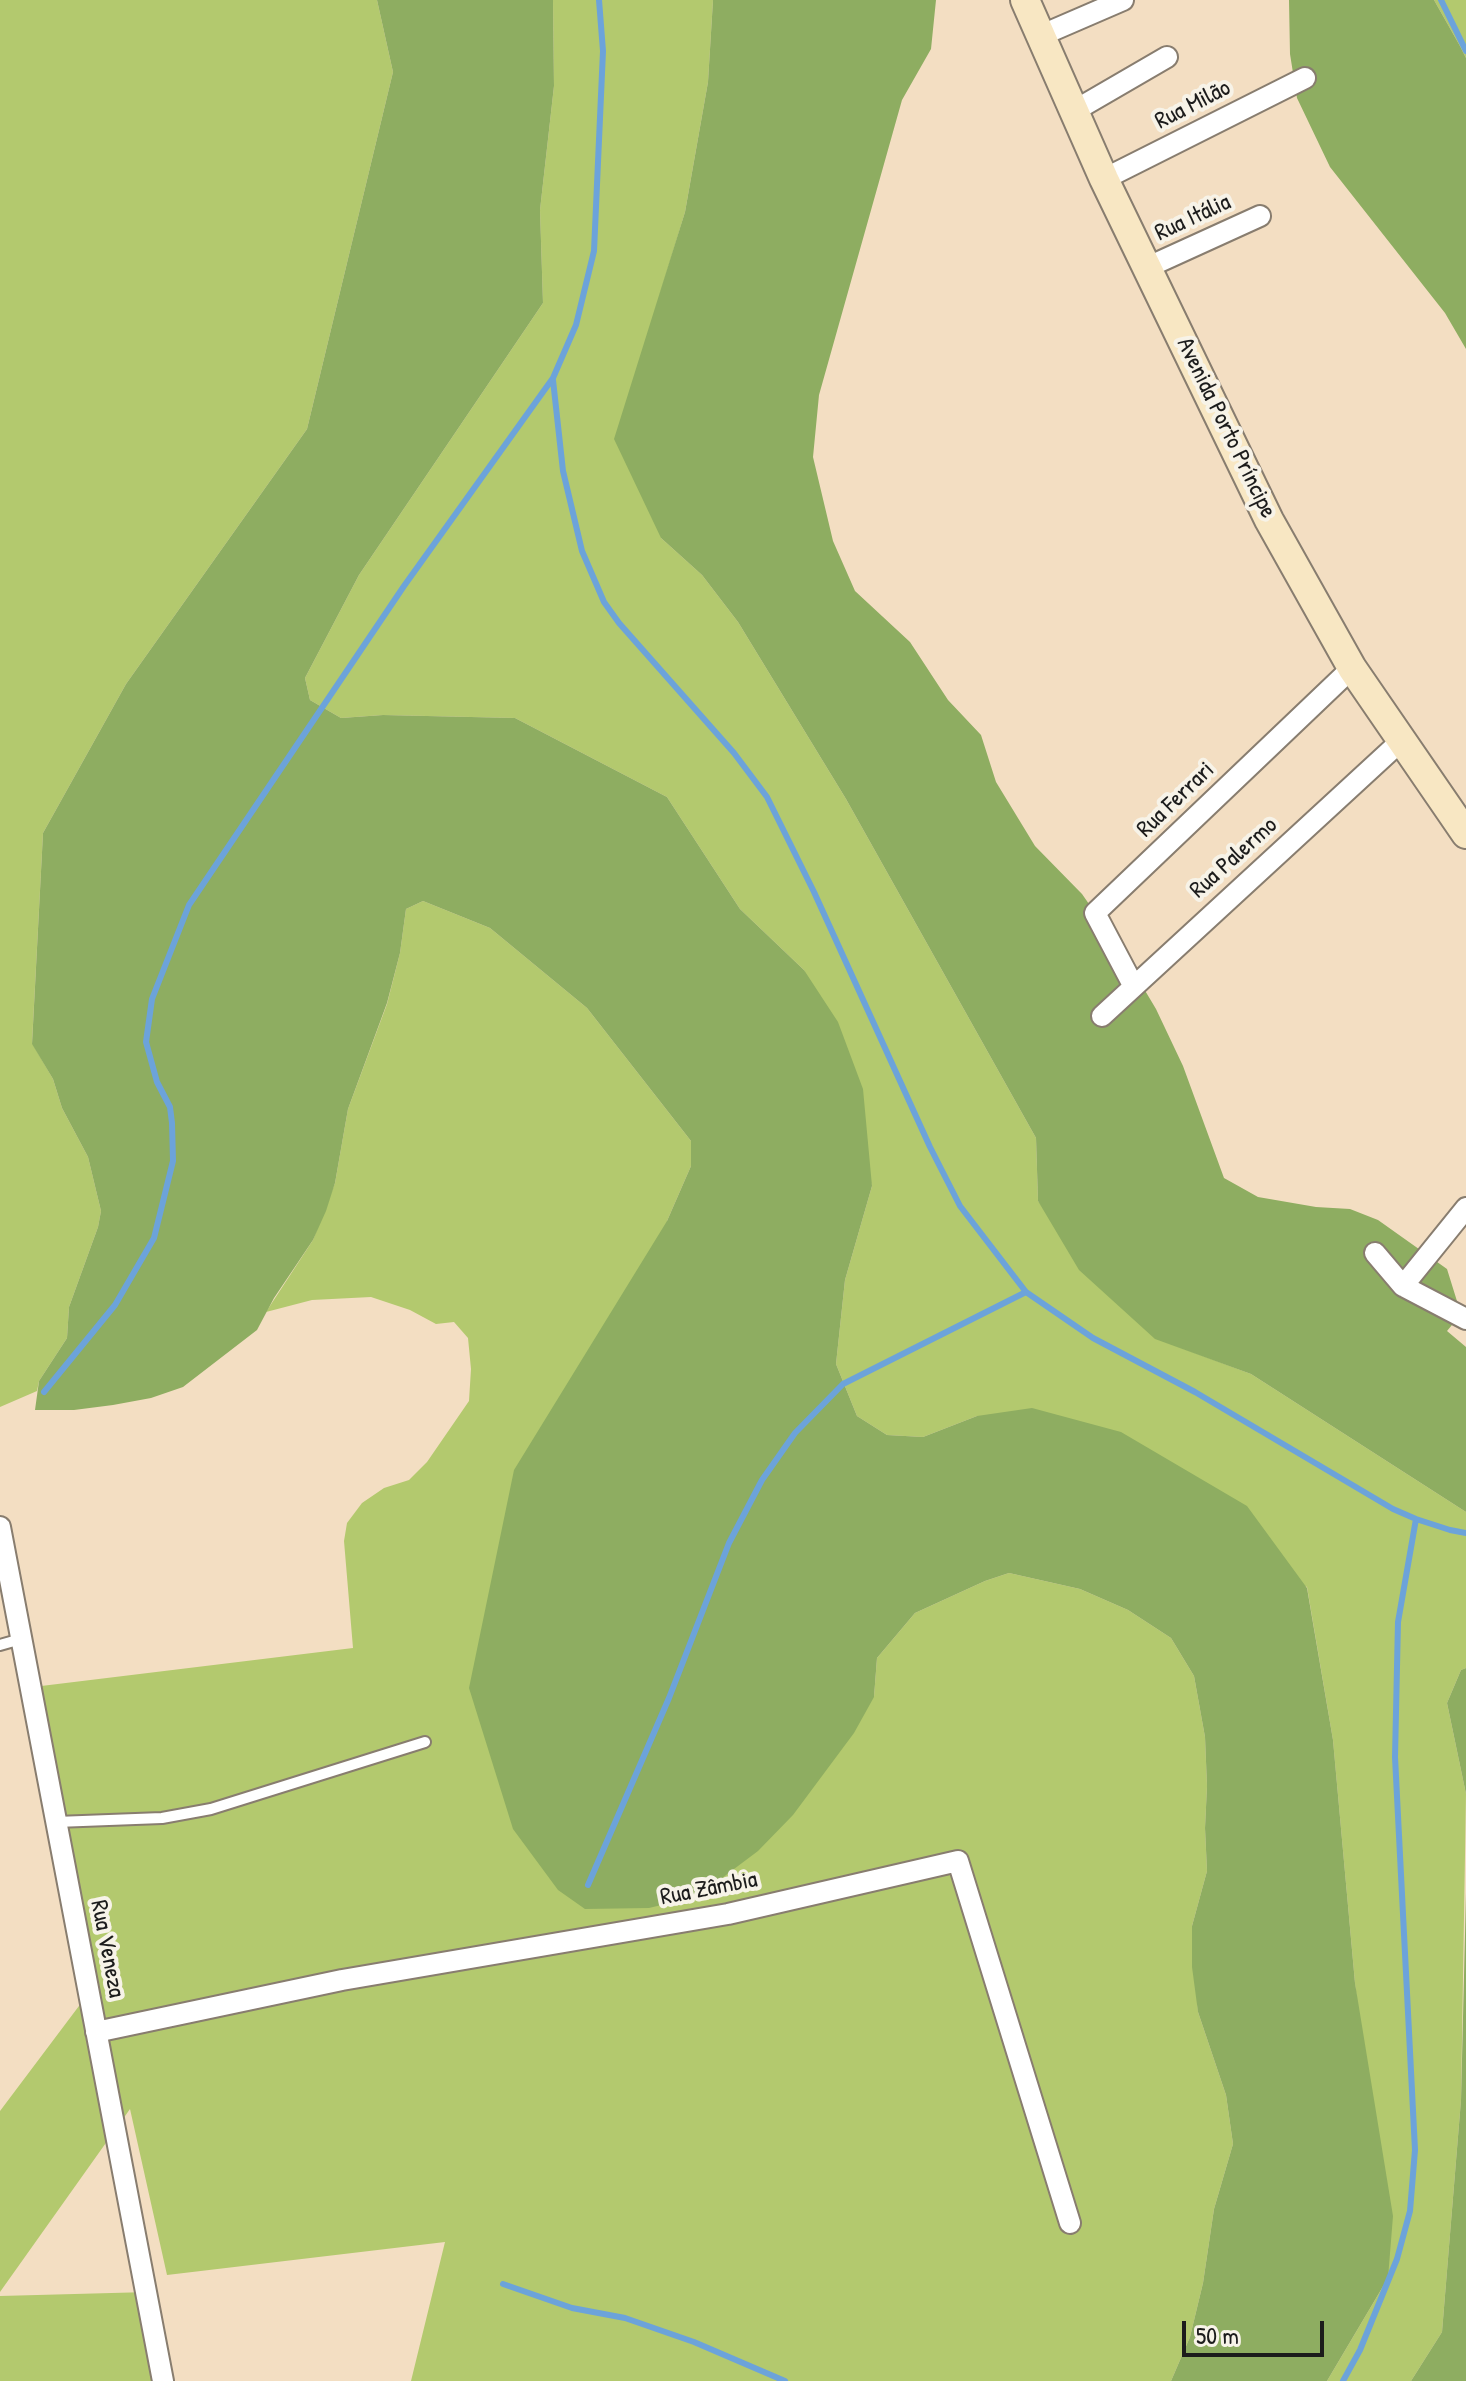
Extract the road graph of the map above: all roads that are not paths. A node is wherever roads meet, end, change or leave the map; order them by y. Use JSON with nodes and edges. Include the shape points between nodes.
{"nodes":[{"id":1,"x":1025,"y":0,"type":"edge"},
{"id":2,"x":1123,"y":0,"type":"edge"},
{"id":3,"x":1042,"y":35,"type":"junction"},
{"id":4,"x":1167,"y":57,"type":"dead end"},
{"id":5,"x":1305,"y":78,"type":"dead end"},
{"id":6,"x":1074,"y":111,"type":"junction"},
{"id":7,"x":1104,"y":179,"type":"junction"},
{"id":8,"x":1260,"y":216,"type":"dead end"},
{"id":9,"x":1148,"y":267,"type":"junction"},
{"id":10,"x":1352,"y":668,"type":"junction"},
{"id":11,"x":1402,"y":740,"type":"junction"},
{"id":12,"x":1466,"y":834,"type":"edge"},
{"id":13,"x":1133,"y":985,"type":"junction"},
{"id":14,"x":1102,"y":1016,"type":"dead end"},
{"id":15,"x":1466,"y":1208,"type":"edge"},
{"id":16,"x":1375,"y":1253,"type":"dead end"},
{"id":17,"x":1403,"y":1286,"type":"junction"},
{"id":18,"x":1466,"y":1319,"type":"edge"},
{"id":19,"x":0,"y":1527,"type":"edge"},
{"id":20,"x":21,"y":1639,"type":"junction"},
{"id":21,"x":0,"y":1645,"type":"edge"},
{"id":22,"x":425,"y":1742,"type":"dead end"},
{"id":23,"x":56,"y":1822,"type":"junction"},
{"id":24,"x":96,"y":2032,"type":"junction"},
{"id":25,"x":1070,"y":2223,"type":"dead end"},
{"id":26,"x":163,"y":2381,"type":"edge"}],
"edges":[{"from":1,"to":3,"type":"street","name":"Avenida Porto Príncipe"},
{"from":2,"to":3,"type":"street"},
{"from":3,"to":6,"type":"street","name":"Avenida Porto Príncipe"},
{"from":4,"to":6,"type":"street"},
{"from":5,"to":7,"type":"street","name":"Rua Milão"},
{"from":6,"to":7,"type":"street","name":"Avenida Porto Príncipe"},
{"from":7,"to":9,"type":"street","name":"Avenida Porto Príncipe"},
{"from":8,"to":9,"type":"street","name":"Rua Itália"},
{"from":9,"to":10,"type":"street","name":"Avenida Porto Príncipe","via":[[1269,520]]},
{"from":10,"to":11,"type":"street","name":"Avenida Porto Príncipe"},
{"from":10,"to":13,"type":"street","name":"Rua Ferrari","via":[[1095,913]]},
{"from":11,"to":12,"type":"street","name":"Avenida Porto Príncipe"},
{"from":11,"to":13,"type":"street","name":"Rua Palermo"},
{"from":13,"to":14,"type":"street","name":"Rua Palermo"},
{"from":15,"to":17,"type":"street"},
{"from":16,"to":17,"type":"street"},
{"from":17,"to":18,"type":"street"},
{"from":19,"to":20,"type":"street","name":"Rua Veneza"},
{"from":20,"to":21,"type":"lane"},
{"from":20,"to":23,"type":"street","name":"Rua Veneza"},
{"from":22,"to":23,"type":"lane","via":[[211,1809],[162,1818]]},
{"from":23,"to":24,"type":"street","name":"Rua Veneza"},
{"from":24,"to":25,"type":"street","name":"Rua Zâmbia","via":[[342,1980],[728,1914],[958,1861]]},
{"from":24,"to":26,"type":"street","name":"Rua Veneza"}]}
